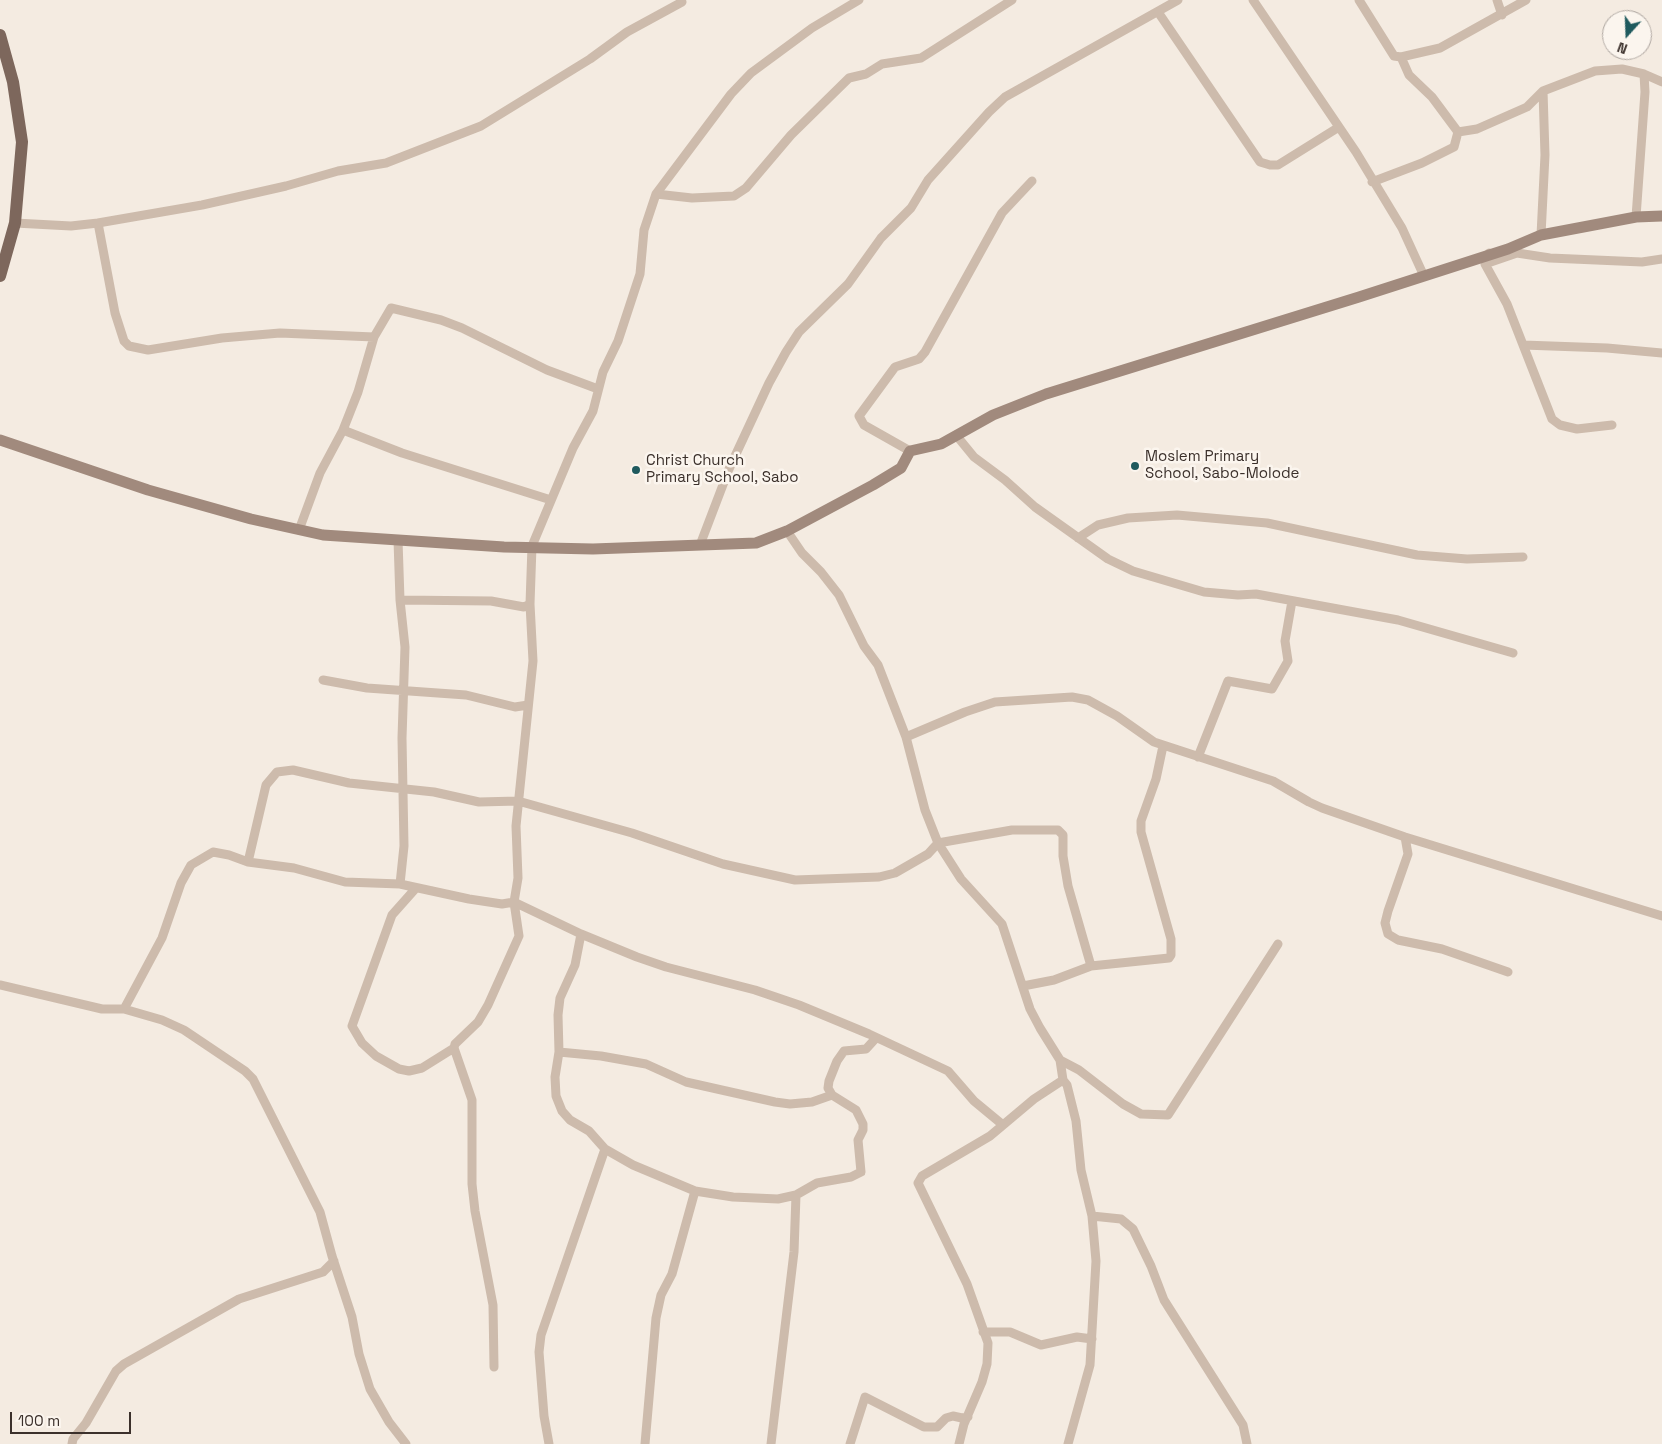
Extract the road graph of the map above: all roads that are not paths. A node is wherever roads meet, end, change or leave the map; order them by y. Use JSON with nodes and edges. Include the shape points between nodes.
{"nodes":[{"id":1,"x":859,"y":0,"type":"edge"},
{"id":2,"x":1012,"y":0,"type":"edge"},
{"id":3,"x":1178,"y":0,"type":"edge"},
{"id":4,"x":1359,"y":0,"type":"edge"},
{"id":5,"x":1497,"y":0,"type":"edge"},
{"id":6,"x":1526,"y":0,"type":"edge"},
{"id":7,"x":1256,"y":1,"type":"edge"},
{"id":8,"x":682,"y":2,"type":"dead end"},
{"id":9,"x":1158,"y":12,"type":"junction"},
{"id":10,"x":1502,"y":15,"type":"junction"},
{"id":11,"x":0,"y":35,"type":"edge"},
{"id":12,"x":1402,"y":58,"type":"junction"},
{"id":13,"x":1644,"y":74,"type":"junction"},
{"id":14,"x":1662,"y":82,"type":"edge"},
{"id":15,"x":1543,"y":90,"type":"junction"},
{"id":16,"x":1339,"y":128,"type":"junction"},
{"id":17,"x":1458,"y":132,"type":"junction"},
{"id":18,"x":1032,"y":181,"type":"dead end"},
{"id":19,"x":1372,"y":182,"type":"junction"},
{"id":20,"x":656,"y":194,"type":"junction"},
{"id":21,"x":1662,"y":216,"type":"edge"},
{"id":22,"x":1636,"y":217,"type":"junction"},
{"id":23,"x":15,"y":223,"type":"junction"},
{"id":24,"x":98,"y":223,"type":"junction"},
{"id":25,"x":1540,"y":235,"type":"junction"},
{"id":26,"x":1487,"y":259,"type":"junction"},
{"id":27,"x":1662,"y":259,"type":"edge"},
{"id":28,"x":1423,"y":274,"type":"junction"},
{"id":29,"x":0,"y":276,"type":"edge"},
{"id":30,"x":374,"y":337,"type":"junction"},
{"id":31,"x":1523,"y":345,"type":"junction"},
{"id":32,"x":1662,"y":352,"type":"edge"},
{"id":33,"x":598,"y":389,"type":"junction"},
{"id":34,"x":1612,"y":426,"type":"dead end"},
{"id":35,"x":343,"y":430,"type":"junction"},
{"id":36,"x":956,"y":435,"type":"junction"},
{"id":37,"x":0,"y":440,"type":"edge"},
{"id":38,"x":910,"y":451,"type":"junction"},
{"id":39,"x":551,"y":500,"type":"junction"},
{"id":40,"x":299,"y":530,"type":"junction"},
{"id":41,"x":787,"y":532,"type":"junction"},
{"id":42,"x":1078,"y":538,"type":"junction"},
{"id":43,"x":398,"y":540,"type":"junction"},
{"id":44,"x":700,"y":545,"type":"junction"},
{"id":45,"x":532,"y":546,"type":"junction"},
{"id":46,"x":1523,"y":557,"type":"dead end"},
{"id":47,"x":400,"y":600,"type":"junction"},
{"id":48,"x":1292,"y":601,"type":"junction"},
{"id":49,"x":530,"y":604,"type":"junction"},
{"id":50,"x":1513,"y":653,"type":"dead end"},
{"id":51,"x":322,"y":680,"type":"dead end"},
{"id":52,"x":404,"y":691,"type":"junction"},
{"id":53,"x":528,"y":705,"type":"junction"},
{"id":54,"x":906,"y":737,"type":"junction"},
{"id":55,"x":1164,"y":746,"type":"junction"},
{"id":56,"x":1198,"y":757,"type":"junction"},
{"id":57,"x":403,"y":788,"type":"junction"},
{"id":58,"x":518,"y":801,"type":"junction"},
{"id":59,"x":1405,"y":837,"type":"junction"},
{"id":60,"x":938,"y":843,"type":"junction"},
{"id":61,"x":248,"y":862,"type":"junction"},
{"id":62,"x":400,"y":884,"type":"junction"},
{"id":63,"x":416,"y":888,"type":"junction"},
{"id":64,"x":514,"y":902,"type":"junction"},
{"id":65,"x":1662,"y":916,"type":"edge"},
{"id":66,"x":581,"y":934,"type":"junction"},
{"id":67,"x":1278,"y":944,"type":"dead end"},
{"id":68,"x":1091,"y":966,"type":"junction"},
{"id":69,"x":1508,"y":972,"type":"dead end"},
{"id":70,"x":0,"y":984,"type":"edge"},
{"id":71,"x":1023,"y":986,"type":"junction"},
{"id":72,"x":124,"y":1009,"type":"junction"},
{"id":73,"x":876,"y":1038,"type":"junction"},
{"id":74,"x":454,"y":1048,"type":"junction"},
{"id":75,"x":559,"y":1052,"type":"junction"},
{"id":76,"x":1060,"y":1060,"type":"junction"},
{"id":77,"x":1063,"y":1080,"type":"junction"},
{"id":78,"x":832,"y":1095,"type":"junction"},
{"id":79,"x":1003,"y":1125,"type":"junction"},
{"id":80,"x":605,"y":1149,"type":"junction"},
{"id":81,"x":695,"y":1191,"type":"junction"},
{"id":82,"x":796,"y":1195,"type":"junction"},
{"id":83,"x":1092,"y":1216,"type":"junction"},
{"id":84,"x":334,"y":1261,"type":"junction"},
{"id":85,"x":983,"y":1332,"type":"junction"},
{"id":86,"x":1092,"y":1339,"type":"junction"},
{"id":87,"x":494,"y":1367,"type":"dead end"},
{"id":88,"x":968,"y":1416,"type":"junction"},
{"id":89,"x":72,"y":1444,"type":"edge"},
{"id":90,"x":406,"y":1444,"type":"edge"},
{"id":91,"x":550,"y":1444,"type":"edge"},
{"id":92,"x":645,"y":1444,"type":"edge"},
{"id":93,"x":771,"y":1444,"type":"edge"},
{"id":94,"x":850,"y":1444,"type":"edge"},
{"id":95,"x":959,"y":1444,"type":"edge"},
{"id":96,"x":1068,"y":1444,"type":"edge"},
{"id":97,"x":1247,"y":1444,"type":"edge"}],
"edges":[{"from":1,"to":20,"type":"street","via":[[812,28],[751,73],[731,94]]},
{"from":2,"to":20,"type":"street","via":[[921,58],[882,64],[866,74],[849,78],[792,135],[746,188],[734,196],[692,198]]},
{"from":3,"to":9,"type":"street"},
{"from":4,"to":12,"type":"street","via":[[1394,56]]},
{"from":5,"to":10,"type":"street"},
{"from":6,"to":10,"type":"street"},
{"from":7,"to":16,"type":"street"},
{"from":8,"to":24,"type":"street","via":[[627,32],[590,59],[496,117],[386,163],[338,170],[286,186]]},
{"from":9,"to":16,"type":"street","via":[[1260,162],[1278,165]]},
{"from":9,"to":44,"type":"street","via":[[1005,97],[928,180],[910,208],[881,238],[848,284],[799,332],[786,352],[733,461]]},
{"from":10,"to":12,"type":"street","via":[[1440,48]]},
{"from":11,"to":23,"type":"main road","via":[[13,82],[22,142]]},
{"from":12,"to":17,"type":"street","via":[[1409,75],[1432,97]]},
{"from":13,"to":14,"type":"street"},
{"from":13,"to":15,"type":"street","via":[[1602,69]]},
{"from":13,"to":22,"type":"street"},
{"from":15,"to":17,"type":"street","via":[[1527,106],[1478,129]]},
{"from":15,"to":25,"type":"street","via":[[1545,155]]},
{"from":16,"to":19,"type":"street"},
{"from":17,"to":19,"type":"street","via":[[1454,148]]},
{"from":18,"to":38,"type":"street","via":[[1002,213],[925,352],[895,367],[858,416],[864,425]]},
{"from":19,"to":28,"type":"street","via":[[1402,228]]},
{"from":20,"to":33,"type":"street","via":[[644,230],[640,274]]},
{"from":21,"to":22,"type":"street"},
{"from":22,"to":25,"type":"street"},
{"from":23,"to":24,"type":"street","via":[[71,226]]},
{"from":23,"to":29,"type":"main road"},
{"from":24,"to":30,"type":"street","via":[[115,313],[124,341],[129,346],[148,350],[280,333]]},
{"from":25,"to":26,"type":"street"},
{"from":26,"to":27,"type":"street","via":[[1517,253],[1642,262]]},
{"from":26,"to":28,"type":"street"},
{"from":26,"to":31,"type":"street"},
{"from":28,"to":36,"type":"street","via":[[1359,297],[1046,394],[1013,406]]},
{"from":30,"to":33,"type":"street","via":[[391,308],[427,316],[462,328],[548,370]]},
{"from":30,"to":35,"type":"street"},
{"from":31,"to":32,"type":"street"},
{"from":31,"to":34,"type":"street","via":[[1556,423],[1577,429]]},
{"from":33,"to":39,"type":"street","via":[[593,411]]},
{"from":35,"to":39,"type":"street","via":[[402,453]]},
{"from":35,"to":40,"type":"street","via":[[320,473]]},
{"from":36,"to":38,"type":"street","via":[[941,444]]},
{"from":36,"to":42,"type":"street","via":[[987,469]]},
{"from":37,"to":40,"type":"street","via":[[148,490]]},
{"from":38,"to":41,"type":"street","via":[[901,468]]},
{"from":39,"to":45,"type":"street"},
{"from":40,"to":43,"type":"street"},
{"from":41,"to":44,"type":"street","via":[[756,543]]},
{"from":41,"to":54,"type":"street","via":[[839,595],[864,646],[878,666]]},
{"from":42,"to":46,"type":"street","via":[[1098,525],[1128,518],[1177,515],[1267,523],[1417,555],[1467,559]]},
{"from":42,"to":48,"type":"street","via":[[1119,566],[1150,578],[1204,592],[1238,596],[1256,594]]},
{"from":43,"to":45,"type":"street"},
{"from":43,"to":47,"type":"street"},
{"from":44,"to":45,"type":"street","via":[[630,549]]},
{"from":45,"to":49,"type":"street"},
{"from":47,"to":49,"type":"street","via":[[491,601],[524,607]]},
{"from":47,"to":52,"type":"street","via":[[405,647]]},
{"from":48,"to":50,"type":"street","via":[[1398,620]]},
{"from":48,"to":56,"type":"street","via":[[1285,642],[1288,660],[1272,689],[1228,681]]},
{"from":49,"to":53,"type":"street","via":[[534,639]]},
{"from":51,"to":52,"type":"street"},
{"from":52,"to":53,"type":"street","via":[[466,695],[515,707]]},
{"from":52,"to":57,"type":"street"},
{"from":53,"to":58,"type":"street"},
{"from":54,"to":55,"type":"street","via":[[995,702],[1072,697],[1099,704]]},
{"from":54,"to":60,"type":"street","via":[[925,810]]},
{"from":55,"to":56,"type":"street"},
{"from":55,"to":68,"type":"street","via":[[1156,779],[1140,820],[1171,939],[1171,955],[1169,958]]},
{"from":56,"to":59,"type":"street","via":[[1273,781],[1309,802]]},
{"from":57,"to":58,"type":"street","via":[[479,802]]},
{"from":57,"to":61,"type":"street","via":[[349,784],[293,770],[277,772],[266,785]]},
{"from":57,"to":62,"type":"street","via":[[404,846]]},
{"from":58,"to":60,"type":"street","via":[[723,864],[795,880],[879,877],[895,873],[928,854]]},
{"from":58,"to":64,"type":"street","via":[[518,878]]},
{"from":59,"to":65,"type":"street"},
{"from":59,"to":69,"type":"street","via":[[1408,854],[1388,911],[1385,923],[1388,934],[1398,940],[1442,949]]},
{"from":60,"to":68,"type":"street","via":[[1012,830],[1061,831],[1068,886]]},
{"from":60,"to":71,"type":"street","via":[[961,879],[1002,924]]},
{"from":61,"to":62,"type":"street","via":[[294,868],[345,882]]},
{"from":61,"to":72,"type":"street","via":[[213,852],[191,865],[181,883],[162,938]]},
{"from":62,"to":63,"type":"street"},
{"from":63,"to":64,"type":"street","via":[[502,904]]},
{"from":63,"to":74,"type":"street","via":[[392,915],[352,1026],[362,1043],[376,1056],[409,1071],[422,1068]]},
{"from":64,"to":66,"type":"street"},
{"from":64,"to":74,"type":"street","via":[[519,936],[510,962],[478,1022]]},
{"from":66,"to":73,"type":"street","via":[[666,967],[799,1005]]},
{"from":66,"to":75,"type":"street","via":[[575,964],[560,998]]},
{"from":67,"to":76,"type":"street","via":[[1168,1115],[1141,1114]]},
{"from":68,"to":71,"type":"street","via":[[1054,980]]},
{"from":70,"to":72,"type":"street","via":[[102,1010]]},
{"from":71,"to":76,"type":"street","via":[[1040,1028]]},
{"from":72,"to":84,"type":"street","via":[[184,1030],[253,1079],[312,1192]]},
{"from":73,"to":78,"type":"street","via":[[866,1049],[844,1051],[831,1074],[828,1088]]},
{"from":73,"to":79,"type":"street","via":[[948,1071],[974,1101]]},
{"from":74,"to":87,"type":"street","via":[[472,1100],[472,1184],[493,1305]]},
{"from":75,"to":78,"type":"street","via":[[646,1064],[686,1082],[775,1102],[812,1102]]},
{"from":75,"to":80,"type":"street","via":[[555,1077],[556,1096],[562,1111],[589,1131]]},
{"from":76,"to":77,"type":"street"},
{"from":77,"to":79,"type":"street"},
{"from":77,"to":83,"type":"street","via":[[1076,1121],[1081,1170]]},
{"from":78,"to":82,"type":"street","via":[[856,1110],[863,1124],[858,1140],[861,1172],[817,1183]]},
{"from":79,"to":85,"type":"street","via":[[922,1176],[918,1183],[974,1299]]},
{"from":80,"to":81,"type":"street","via":[[633,1166]]},
{"from":80,"to":91,"type":"street","via":[[541,1335],[539,1352],[544,1416]]},
{"from":81,"to":82,"type":"street","via":[[778,1199]]},
{"from":81,"to":92,"type":"street","via":[[656,1318]]},
{"from":82,"to":93,"type":"street","via":[[794,1252]]},
{"from":83,"to":86,"type":"street","via":[[1096,1261]]},
{"from":83,"to":97,"type":"street","via":[[1121,1219],[1133,1229],[1164,1300],[1243,1425]]},
{"from":84,"to":89,"type":"street","via":[[323,1272],[239,1299],[124,1364]]},
{"from":84,"to":90,"type":"street","via":[[370,1389]]},
{"from":85,"to":86,"type":"street","via":[[1010,1332],[1041,1345],[1077,1337]]},
{"from":85,"to":88,"type":"street","via":[[988,1342],[987,1364]]},
{"from":86,"to":96,"type":"street","via":[[1090,1365]]},
{"from":88,"to":94,"type":"street","via":[[953,1416],[937,1427],[924,1427],[865,1397]]},
{"from":88,"to":95,"type":"street"}]}
